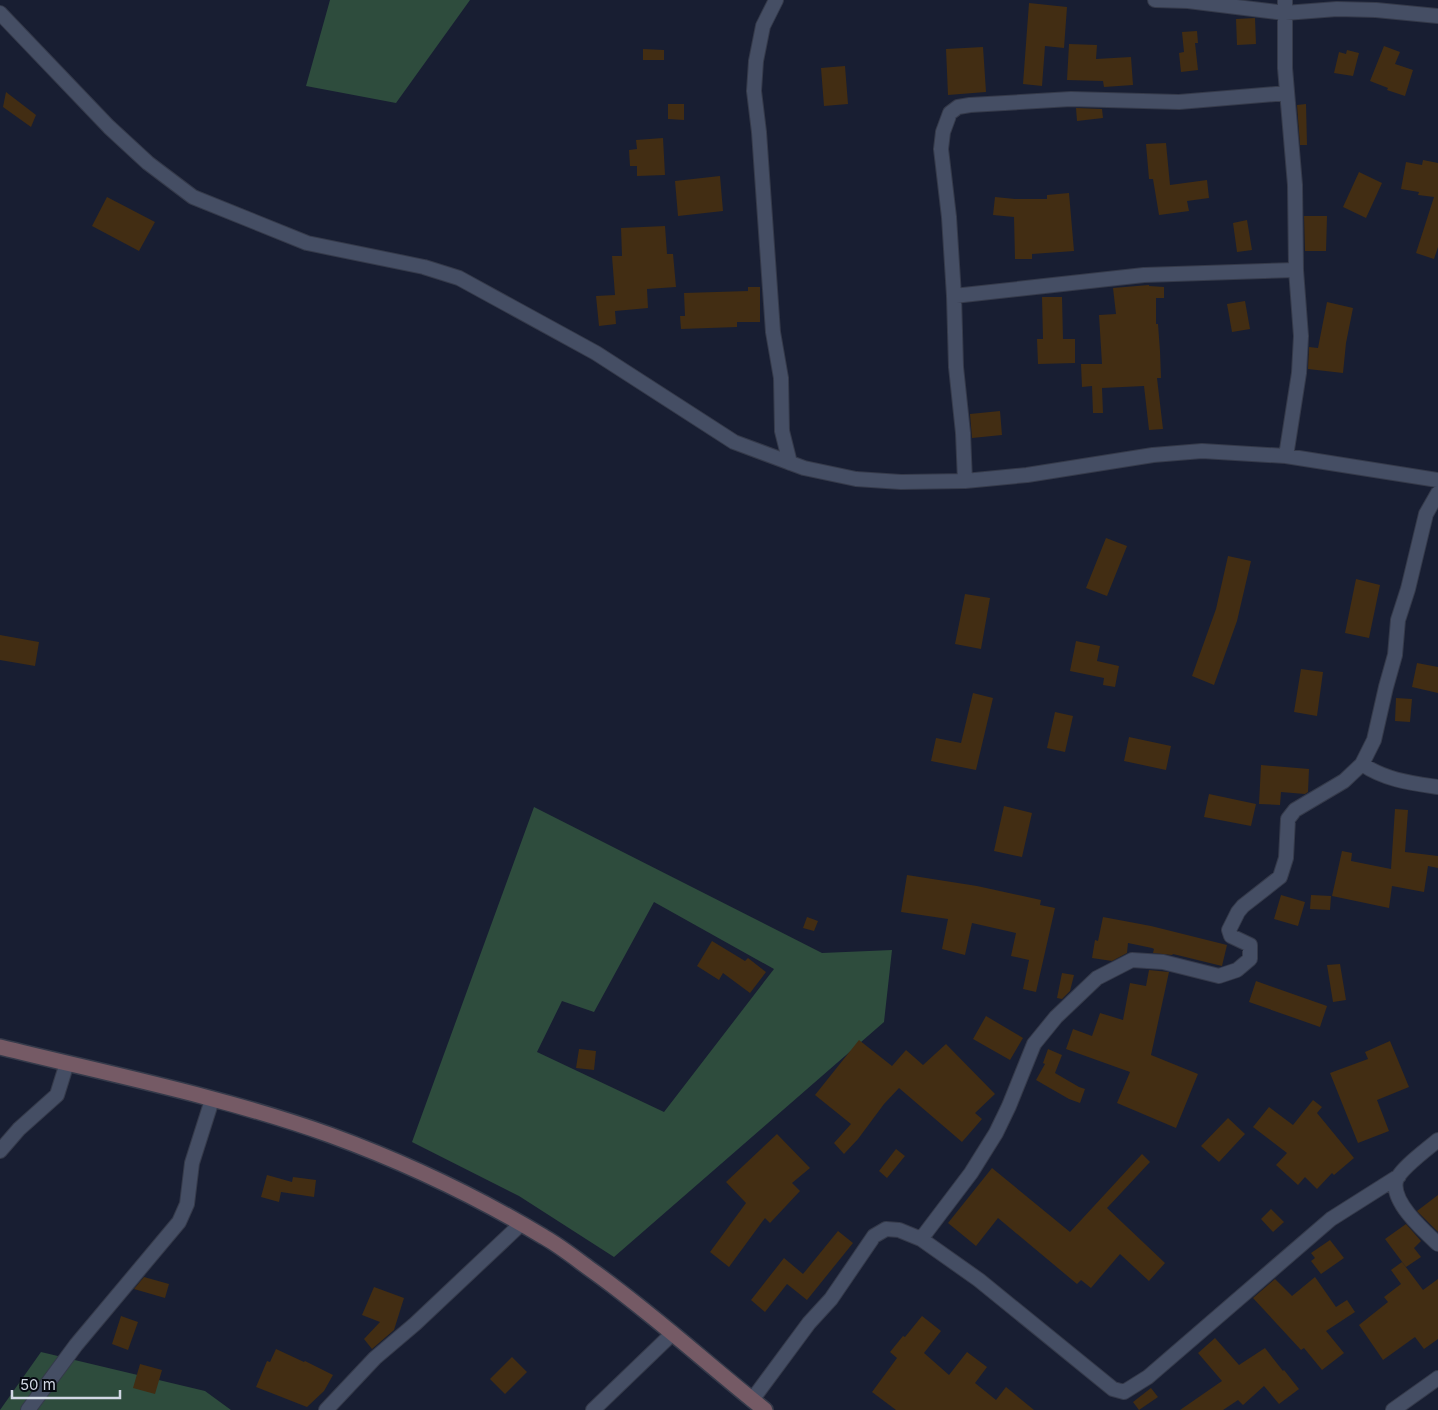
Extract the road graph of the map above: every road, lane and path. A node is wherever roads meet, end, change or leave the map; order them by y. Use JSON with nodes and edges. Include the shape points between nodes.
{"nodes":[{"id":1,"x":776,"y":0,"type":"edge"},
{"id":2,"x":1155,"y":0,"type":"edge"},
{"id":3,"x":1285,"y":6,"type":"edge"},
{"id":4,"x":0,"y":12,"type":"edge"},
{"id":5,"x":1438,"y":16,"type":"edge"},
{"id":6,"x":1287,"y":93,"type":"junction"},
{"id":7,"x":1296,"y":270,"type":"junction"},
{"id":8,"x":954,"y":296,"type":"junction"},
{"id":9,"x":1286,"y":456,"type":"junction"},
{"id":10,"x":790,"y":463,"type":"junction"},
{"id":11,"x":1438,"y":480,"type":"edge"},
{"id":12,"x":965,"y":481,"type":"junction"},
{"id":13,"x":1438,"y":493,"type":"edge"},
{"id":14,"x":1362,"y":764,"type":"junction"},
{"id":15,"x":1438,"y":787,"type":"edge"},
{"id":16,"x":0,"y":1047,"type":"edge"},
{"id":17,"x":67,"y":1063,"type":"junction"},
{"id":18,"x":212,"y":1100,"type":"junction"},
{"id":19,"x":1438,"y":1140,"type":"edge"},
{"id":20,"x":0,"y":1151,"type":"edge"},
{"id":21,"x":1399,"y":1176,"type":"junction"},
{"id":22,"x":521,"y":1224,"type":"junction"},
{"id":23,"x":921,"y":1239,"type":"junction"},
{"id":24,"x":1438,"y":1244,"type":"edge"},
{"id":25,"x":673,"y":1333,"type":"junction"},
{"id":26,"x":1436,"y":1384,"type":"edge"},
{"id":27,"x":752,"y":1400,"type":"junction"},
{"id":28,"x":28,"y":1410,"type":"edge"},
{"id":29,"x":326,"y":1410,"type":"edge"},
{"id":30,"x":593,"y":1410,"type":"edge"},
{"id":31,"x":765,"y":1410,"type":"edge"},
{"id":32,"x":1393,"y":1410,"type":"edge"}],
"edges":[{"from":1,"to":10,"type":"street","via":[[764,26],[756,61],[754,91],[772,332],[781,378],[782,431]]},
{"from":2,"to":3,"type":"street"},
{"from":3,"to":5,"type":"street"},
{"from":3,"to":6,"type":"street"},
{"from":4,"to":10,"type":"street","via":[[109,127],[148,163],[193,197],[307,243],[424,267],[459,278],[596,353],[734,442]]},
{"from":6,"to":7,"type":"street","via":[[1295,185]]},
{"from":6,"to":8,"type":"street","via":[[1179,102],[1071,99],[958,107],[947,120],[941,149]]},
{"from":7,"to":8,"type":"street","via":[[1144,275]]},
{"from":7,"to":9,"type":"street","via":[[1301,336],[1299,373]]},
{"from":8,"to":12,"type":"street"},
{"from":9,"to":11,"type":"street"},
{"from":9,"to":12,"type":"street","via":[[1202,451],[1153,455],[1026,476]]},
{"from":10,"to":12,"type":"street","via":[[856,479]]},
{"from":13,"to":14,"type":"street","via":[[1422,527],[1398,620],[1395,655],[1374,740]]},
{"from":14,"to":15,"type":"street","via":[[1388,778]]},
{"from":14,"to":23,"type":"street","via":[[1344,780],[1295,810],[1288,819],[1286,858],[1280,877],[1243,906],[1229,930],[1231,936],[1250,945],[1250,959],[1237,970],[1219,976],[1163,962],[1132,960],[1097,978],[1056,1017],[1034,1044],[1009,1106],[986,1149]]},
{"from":16,"to":17,"type":"main road"},
{"from":17,"to":18,"type":"main road"},
{"from":17,"to":20,"type":"street","via":[[57,1095]]},
{"from":18,"to":22,"type":"main road","via":[[329,1135],[403,1165]]},
{"from":18,"to":28,"type":"street","via":[[192,1163],[187,1204],[179,1222],[76,1345]]},
{"from":19,"to":21,"type":"street"},
{"from":21,"to":23,"type":"street","via":[[1331,1219],[1148,1377],[1124,1392],[1113,1389],[979,1280]]},
{"from":21,"to":24,"type":"street","via":[[1396,1186],[1400,1200],[1410,1216]]},
{"from":22,"to":25,"type":"main road","via":[[546,1238]]},
{"from":22,"to":29,"type":"street","via":[[375,1358]]},
{"from":23,"to":27,"type":"street","via":[[892,1229],[874,1236],[831,1299],[809,1323]]},
{"from":25,"to":27,"type":"main road"},
{"from":25,"to":30,"type":"street"},
{"from":26,"to":32,"type":"street"},
{"from":27,"to":31,"type":"main road"}]}
